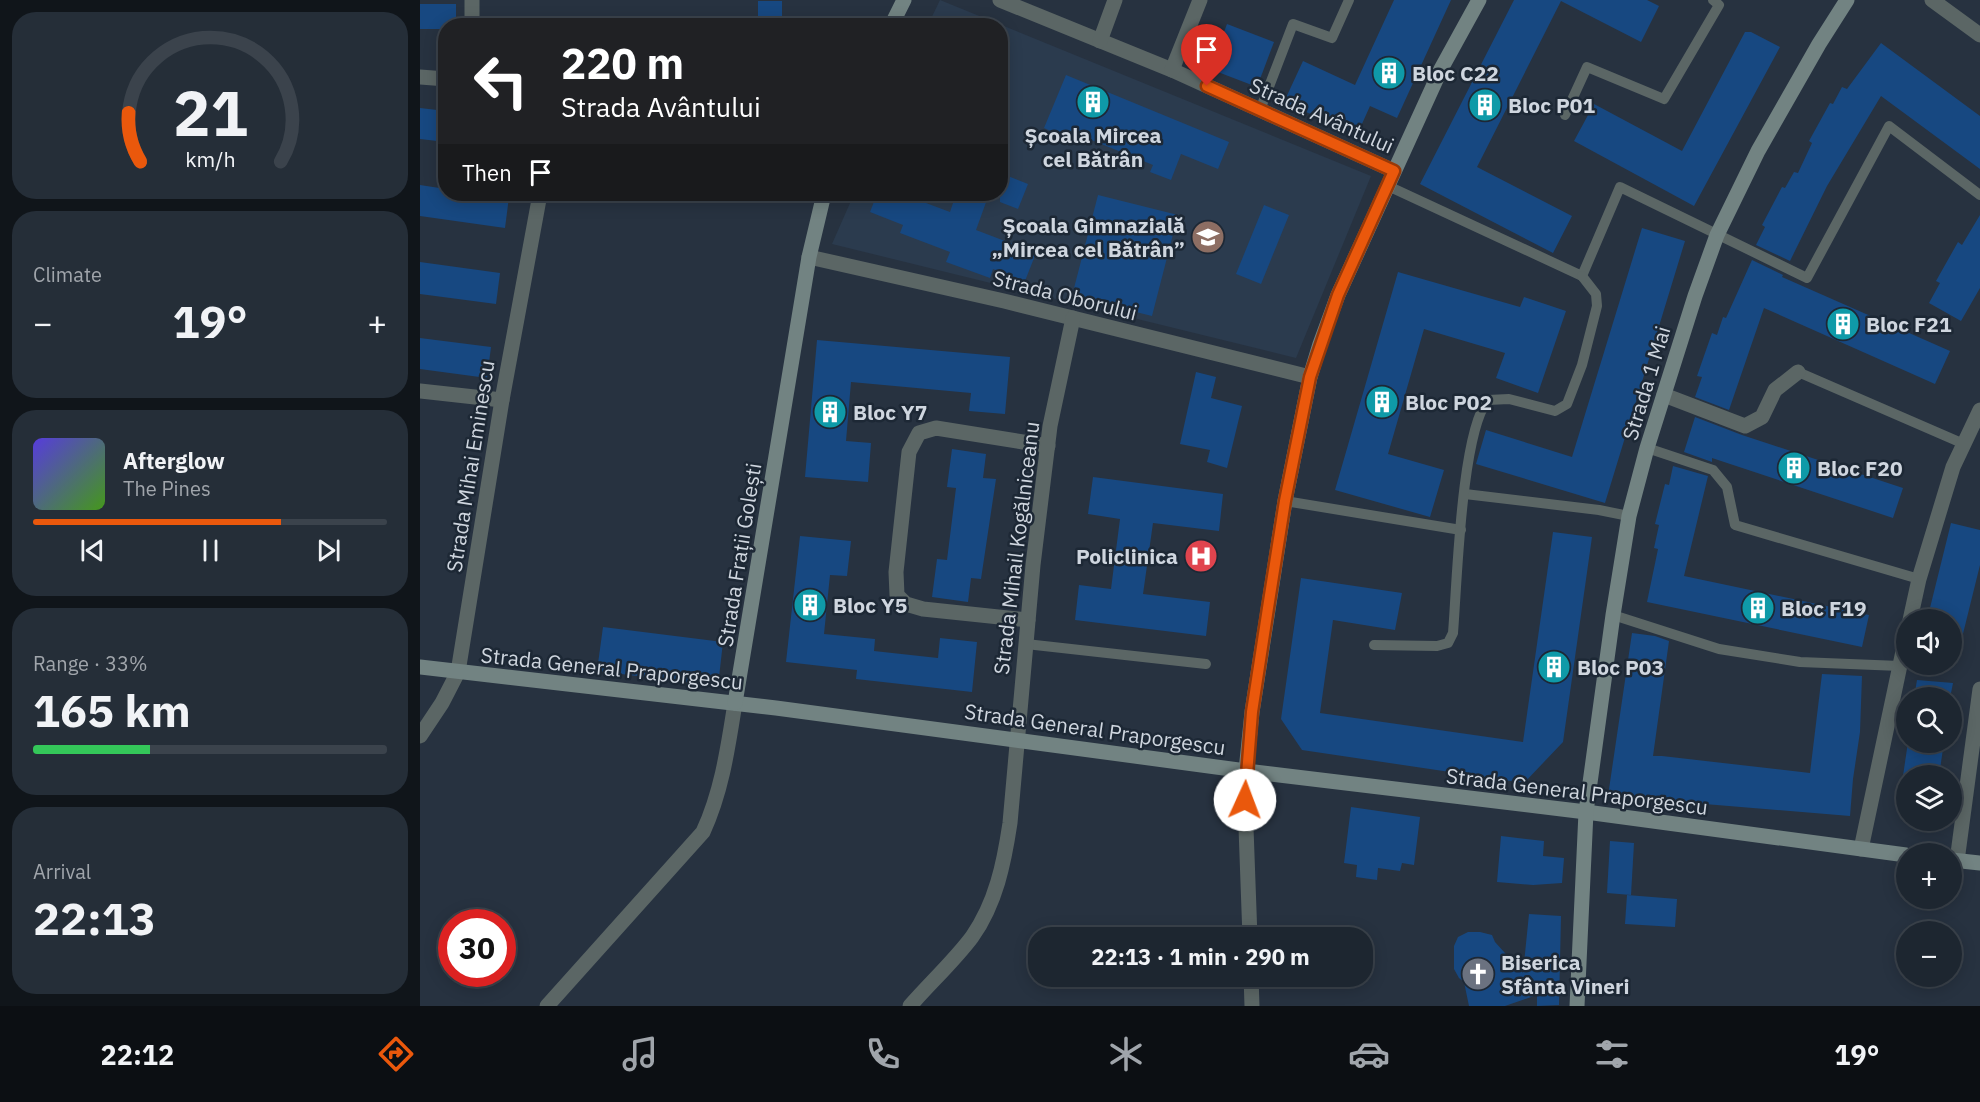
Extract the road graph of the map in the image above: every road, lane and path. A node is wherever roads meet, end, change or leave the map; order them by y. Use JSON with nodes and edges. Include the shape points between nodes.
{"nodes":[{"id":1,"x":472,"y":0,"type":"edge"},
{"id":2,"x":904,"y":0,"type":"edge"},
{"id":3,"x":1000,"y":0,"type":"edge"},
{"id":4,"x":1115,"y":0,"type":"edge"},
{"id":5,"x":1200,"y":0,"type":"edge"},
{"id":6,"x":1349,"y":0,"type":"edge"},
{"id":7,"x":1479,"y":0,"type":"edge"},
{"id":8,"x":1713,"y":0,"type":"edge"},
{"id":9,"x":1847,"y":0,"type":"edge"},
{"id":10,"x":1932,"y":0,"type":"edge"},
{"id":11,"x":472,"y":18,"type":"edge"},
{"id":12,"x":895,"y":18,"type":"edge"},
{"id":13,"x":1980,"y":35,"type":"edge"},
{"id":14,"x":1100,"y":41,"type":"junction"},
{"id":15,"x":1172,"y":70,"type":"junction"},
{"id":16,"x":420,"y":78,"type":"edge"},
{"id":17,"x":438,"y":79,"type":"edge"},
{"id":18,"x":1260,"y":110,"type":"junction"},
{"id":19,"x":1565,"y":116,"type":"dead end"},
{"id":20,"x":1394,"y":171,"type":"junction"},
{"id":21,"x":1388,"y":186,"type":"junction"},
{"id":22,"x":1980,"y":195,"type":"edge"},
{"id":23,"x":539,"y":201,"type":"edge"},
{"id":24,"x":822,"y":201,"type":"edge"},
{"id":25,"x":1717,"y":235,"type":"junction"},
{"id":26,"x":809,"y":257,"type":"junction"},
{"id":27,"x":1582,"y":276,"type":"junction"},
{"id":28,"x":1073,"y":318,"type":"junction"},
{"id":29,"x":1798,"y":372,"type":"joint"},
{"id":30,"x":1310,"y":377,"type":"junction"},
{"id":31,"x":420,"y":391,"type":"edge"},
{"id":32,"x":1664,"y":395,"type":"junction"},
{"id":33,"x":502,"y":400,"type":"junction"},
{"id":34,"x":1980,"y":410,"type":"edge"},
{"id":35,"x":1964,"y":444,"type":"junction"},
{"id":36,"x":1048,"y":446,"type":"junction"},
{"id":37,"x":1647,"y":448,"type":"junction"},
{"id":38,"x":1465,"y":494,"type":"junction"},
{"id":39,"x":1285,"y":501,"type":"junction"},
{"id":40,"x":1629,"y":516,"type":"junction"},
{"id":41,"x":1461,"y":530,"type":"junction"},
{"id":42,"x":1920,"y":579,"type":"junction"},
{"id":43,"x":1913,"y":609,"type":"edge"},
{"id":44,"x":1613,"y":615,"type":"junction"},
{"id":45,"x":1028,"y":620,"type":"junction"},
{"id":46,"x":1026,"y":644,"type":"junction"},
{"id":47,"x":1374,"y":645,"type":"dead end"},
{"id":48,"x":1206,"y":664,"type":"dead end"},
{"id":49,"x":1896,"y":666,"type":"edge"},
{"id":50,"x":420,"y":668,"type":"edge"},
{"id":51,"x":458,"y":672,"type":"junction"},
{"id":52,"x":1898,"y":675,"type":"edge"},
{"id":53,"x":1980,"y":689,"type":"edge"},
{"id":54,"x":735,"y":703,"type":"junction"},
{"id":55,"x":420,"y":736,"type":"edge"},
{"id":56,"x":1017,"y":739,"type":"junction"},
{"id":57,"x":1246,"y":771,"type":"junction"},
{"id":58,"x":1586,"y":812,"type":"junction"},
{"id":59,"x":1957,"y":843,"type":"edge"},
{"id":60,"x":1861,"y":849,"type":"junction"},
{"id":61,"x":1896,"y":854,"type":"edge"},
{"id":62,"x":1962,"y":861,"type":"edge"},
{"id":63,"x":1980,"y":863,"type":"edge"},
{"id":64,"x":1250,"y":927,"type":"edge"},
{"id":65,"x":1251,"y":987,"type":"edge"},
{"id":66,"x":547,"y":1006,"type":"edge"},
{"id":67,"x":910,"y":1006,"type":"edge"},
{"id":68,"x":1252,"y":1006,"type":"edge"},
{"id":69,"x":1577,"y":1006,"type":"edge"}],
"edges":[{"from":1,"to":11,"type":"street"},
{"from":2,"to":12,"type":"main road"},
{"from":3,"to":14,"type":"street","name":"Strada Avântului"},
{"from":4,"to":14,"type":"street"},
{"from":5,"to":15,"type":"street"},
{"from":6,"to":18,"type":"lane","via":[[1332,38],[1293,24]]},
{"from":7,"to":20,"type":"main road","via":[[1440,69]]},
{"from":8,"to":19,"type":"lane","via":[[1719,5],[1664,99],[1587,67]]},
{"from":9,"to":25,"type":"main road","name":"Strada 1 Mai","via":[[1758,151]]},
{"from":10,"to":13,"type":"street"},
{"from":14,"to":15,"type":"street","name":"Strada Avântului"},
{"from":15,"to":18,"type":"street","name":"Strada Avântului"},
{"from":16,"to":17,"type":"street"},
{"from":18,"to":20,"type":"street","name":"Strada Avântului"},
{"from":20,"to":21,"type":"main road"},
{"from":21,"to":27,"type":"lane"},
{"from":21,"to":30,"type":"main road","via":[[1338,295]]},
{"from":22,"to":25,"type":"lane","via":[[1889,126],[1807,278]]},
{"from":23,"to":33,"type":"street","name":"Strada Mihai Eminescu"},
{"from":24,"to":26,"type":"main road","name":"Strada Frații Golești"},
{"from":25,"to":27,"type":"lane","via":[[1620,187]]},
{"from":25,"to":32,"type":"main road","name":"Strada 1 Mai"},
{"from":26,"to":28,"type":"street","name":"Strada Oborului"},
{"from":26,"to":54,"type":"main road","name":"Strada Frații Golești"},
{"from":27,"to":38,"type":"lane","via":[[1596,294],[1597,306],[1567,404],[1555,411],[1509,399],[1488,400],[1481,408],[1471,445]]},
{"from":28,"to":30,"type":"street","name":"Strada Oborului"},
{"from":28,"to":36,"type":"street","name":"Strada Mihail Kogălniceanu"},
{"from":29,"to":32,"type":"street","via":[[1774,390],[1762,417],[1745,426]]},
{"from":29,"to":35,"type":"lane"},
{"from":30,"to":39,"type":"main road"},
{"from":31,"to":33,"type":"street"},
{"from":32,"to":37,"type":"main road","name":"Strada 1 Mai"},
{"from":33,"to":51,"type":"street","name":"Strada Mihai Eminescu"},
{"from":34,"to":35,"type":"street"},
{"from":35,"to":42,"type":"street","via":[[1953,467]]},
{"from":36,"to":45,"type":"street","name":"Strada Mihail Kogălniceanu"},
{"from":36,"to":45,"type":"street","via":[[936,428],[919,433],[909,452],[897,595],[906,604],[923,609]]},
{"from":37,"to":40,"type":"main road","name":"Strada 1 Mai"},
{"from":37,"to":42,"type":"lane","via":[[1713,470],[1727,486],[1735,525]]},
{"from":38,"to":40,"type":"lane"},
{"from":38,"to":41,"type":"lane"},
{"from":39,"to":41,"type":"lane"},
{"from":39,"to":57,"type":"main road"},
{"from":40,"to":44,"type":"main road","name":"Strada 1 Mai"},
{"from":41,"to":47,"type":"lane","via":[[1453,633],[1448,643]]},
{"from":42,"to":43,"type":"street"},
{"from":44,"to":49,"type":"lane","via":[[1719,649],[1800,662]]},
{"from":44,"to":58,"type":"main road","name":"Strada 1 Mai"},
{"from":45,"to":46,"type":"street","name":"Strada Mihail Kogălniceanu"},
{"from":46,"to":48,"type":"lane"},
{"from":46,"to":56,"type":"street","name":"Strada Mihail Kogălniceanu"},
{"from":50,"to":51,"type":"main road","name":"Strada General Praporgescu"},
{"from":51,"to":54,"type":"main road","name":"Strada General Praporgescu"},
{"from":51,"to":55,"type":"street","name":"Strada Mihai Eminescu"},
{"from":52,"to":60,"type":"street"},
{"from":53,"to":59,"type":"street"},
{"from":54,"to":56,"type":"main road","name":"Strada General Praporgescu"},
{"from":54,"to":66,"type":"street","name":"Strada Frații Golești","via":[[720,790],[703,832]]},
{"from":56,"to":57,"type":"main road","name":"Strada General Praporgescu"},
{"from":56,"to":67,"type":"street","name":"Strada Mihail Kogălniceanu","via":[[1010,823],[997,888],[972,938]]},
{"from":57,"to":58,"type":"main road","name":"Strada General Praporgescu"},
{"from":57,"to":64,"type":"street"},
{"from":58,"to":60,"type":"main road","name":"Strada General Praporgescu"},
{"from":58,"to":69,"type":"main road","name":"Strada 1 Mai"},
{"from":60,"to":61,"type":"main road","name":"Strada General Praporgescu"},
{"from":62,"to":63,"type":"main road"},
{"from":65,"to":68,"type":"street"}]}
